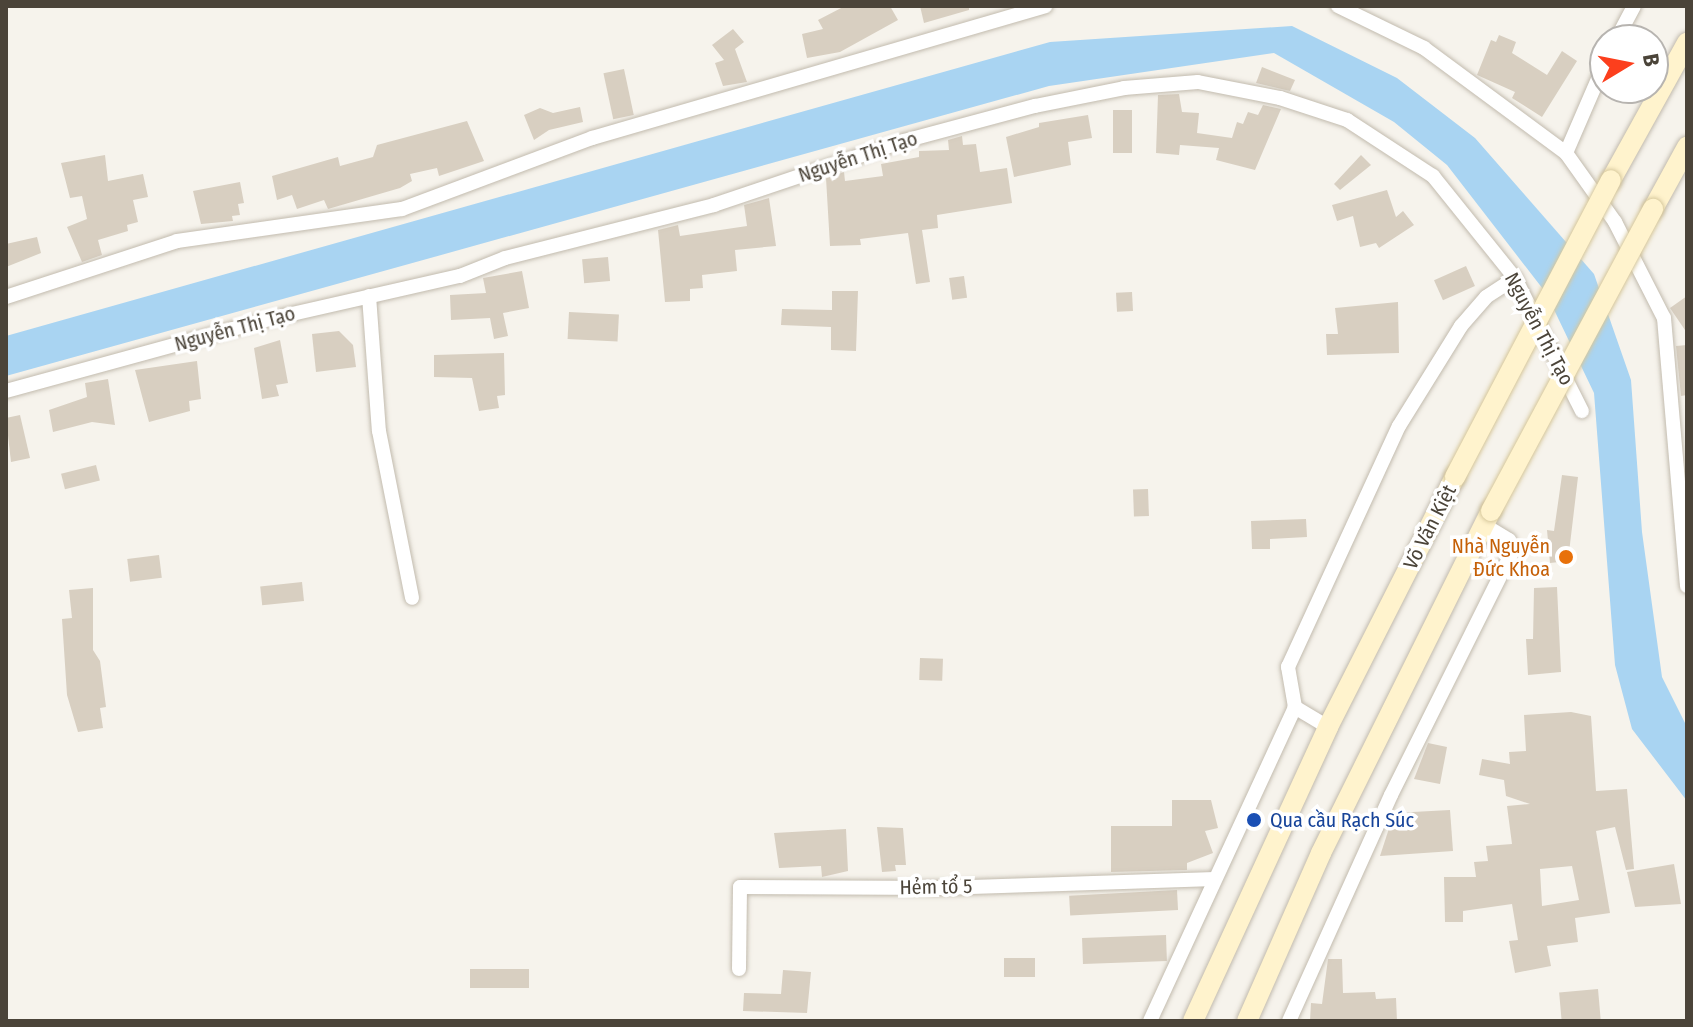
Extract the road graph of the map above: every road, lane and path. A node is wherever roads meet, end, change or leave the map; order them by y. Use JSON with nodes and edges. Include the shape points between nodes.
{"nodes":[{"id":1,"x":1045,"y":6,"type":"edge"},
{"id":2,"x":1338,"y":6,"type":"edge"},
{"id":3,"x":1634,"y":6,"type":"edge"},
{"id":4,"x":1624,"y":24,"type":"edge"},
{"id":5,"x":1687,"y":43,"type":"edge"},
{"id":6,"x":1589,"y":100,"type":"edge"},
{"id":7,"x":1687,"y":147,"type":"edge"},
{"id":8,"x":1566,"y":153,"type":"junction"},
{"id":9,"x":1515,"y":278,"type":"junction"},
{"id":10,"x":369,"y":296,"type":"junction"},
{"id":11,"x":6,"y":297,"type":"edge"},
{"id":12,"x":6,"y":391,"type":"edge"},
{"id":13,"x":1582,"y":411,"type":"dead end"},
{"id":14,"x":1488,"y":518,"type":"junction"},
{"id":15,"x":1687,"y":586,"type":"edge"},
{"id":16,"x":412,"y":598,"type":"dead end"},
{"id":17,"x":1295,"y":707,"type":"junction"},
{"id":18,"x":1328,"y":727,"type":"junction"},
{"id":19,"x":1215,"y":879,"type":"junction"},
{"id":20,"x":739,"y":969,"type":"dead end"},
{"id":21,"x":1150,"y":1021,"type":"edge"},
{"id":22,"x":1193,"y":1021,"type":"edge"},
{"id":23,"x":1247,"y":1021,"type":"edge"},
{"id":24,"x":1289,"y":1021,"type":"edge"}],
"edges":[{"from":1,"to":11,"type":"street","via":[[592,138],[402,209],[177,241]]},
{"from":2,"to":8,"type":"street","via":[[1424,48]]},
{"from":3,"to":4,"type":"street"},
{"from":5,"to":18,"type":"main road","name":"Võ Văn Kiệt","bridge":true},
{"from":6,"to":8,"type":"street"},
{"from":7,"to":14,"type":"main road","bridge":true},
{"from":8,"to":15,"type":"street","via":[[1615,222],[1664,318]]},
{"from":9,"to":10,"type":"street","name":"Nguyễn Thị Tạo","via":[[1433,176],[1347,120],[1280,98],[1198,82],[1124,88],[1035,106],[904,141],[714,205]]},
{"from":9,"to":13,"type":"street","name":"Nguyễn Thị Tạo"},
{"from":9,"to":17,"type":"street","via":[[1486,297],[1461,326],[1399,426],[1288,667]]},
{"from":10,"to":12,"type":"street","name":"Nguyễn Thị Tạo"},
{"from":10,"to":16,"type":"street","via":[[379,431]]},
{"from":14,"to":23,"type":"main road","via":[[1321,853]]},
{"from":14,"to":24,"type":"street","via":[[1509,540],[1511,554],[1391,795]]},
{"from":17,"to":18,"type":"street"},
{"from":17,"to":19,"type":"street"},
{"from":18,"to":22,"type":"main road","name":"Võ Văn Kiệt"},
{"from":19,"to":20,"type":"street","name":"Hẻm tổ 5","via":[[941,888],[740,887]]},
{"from":19,"to":21,"type":"street"}]}
